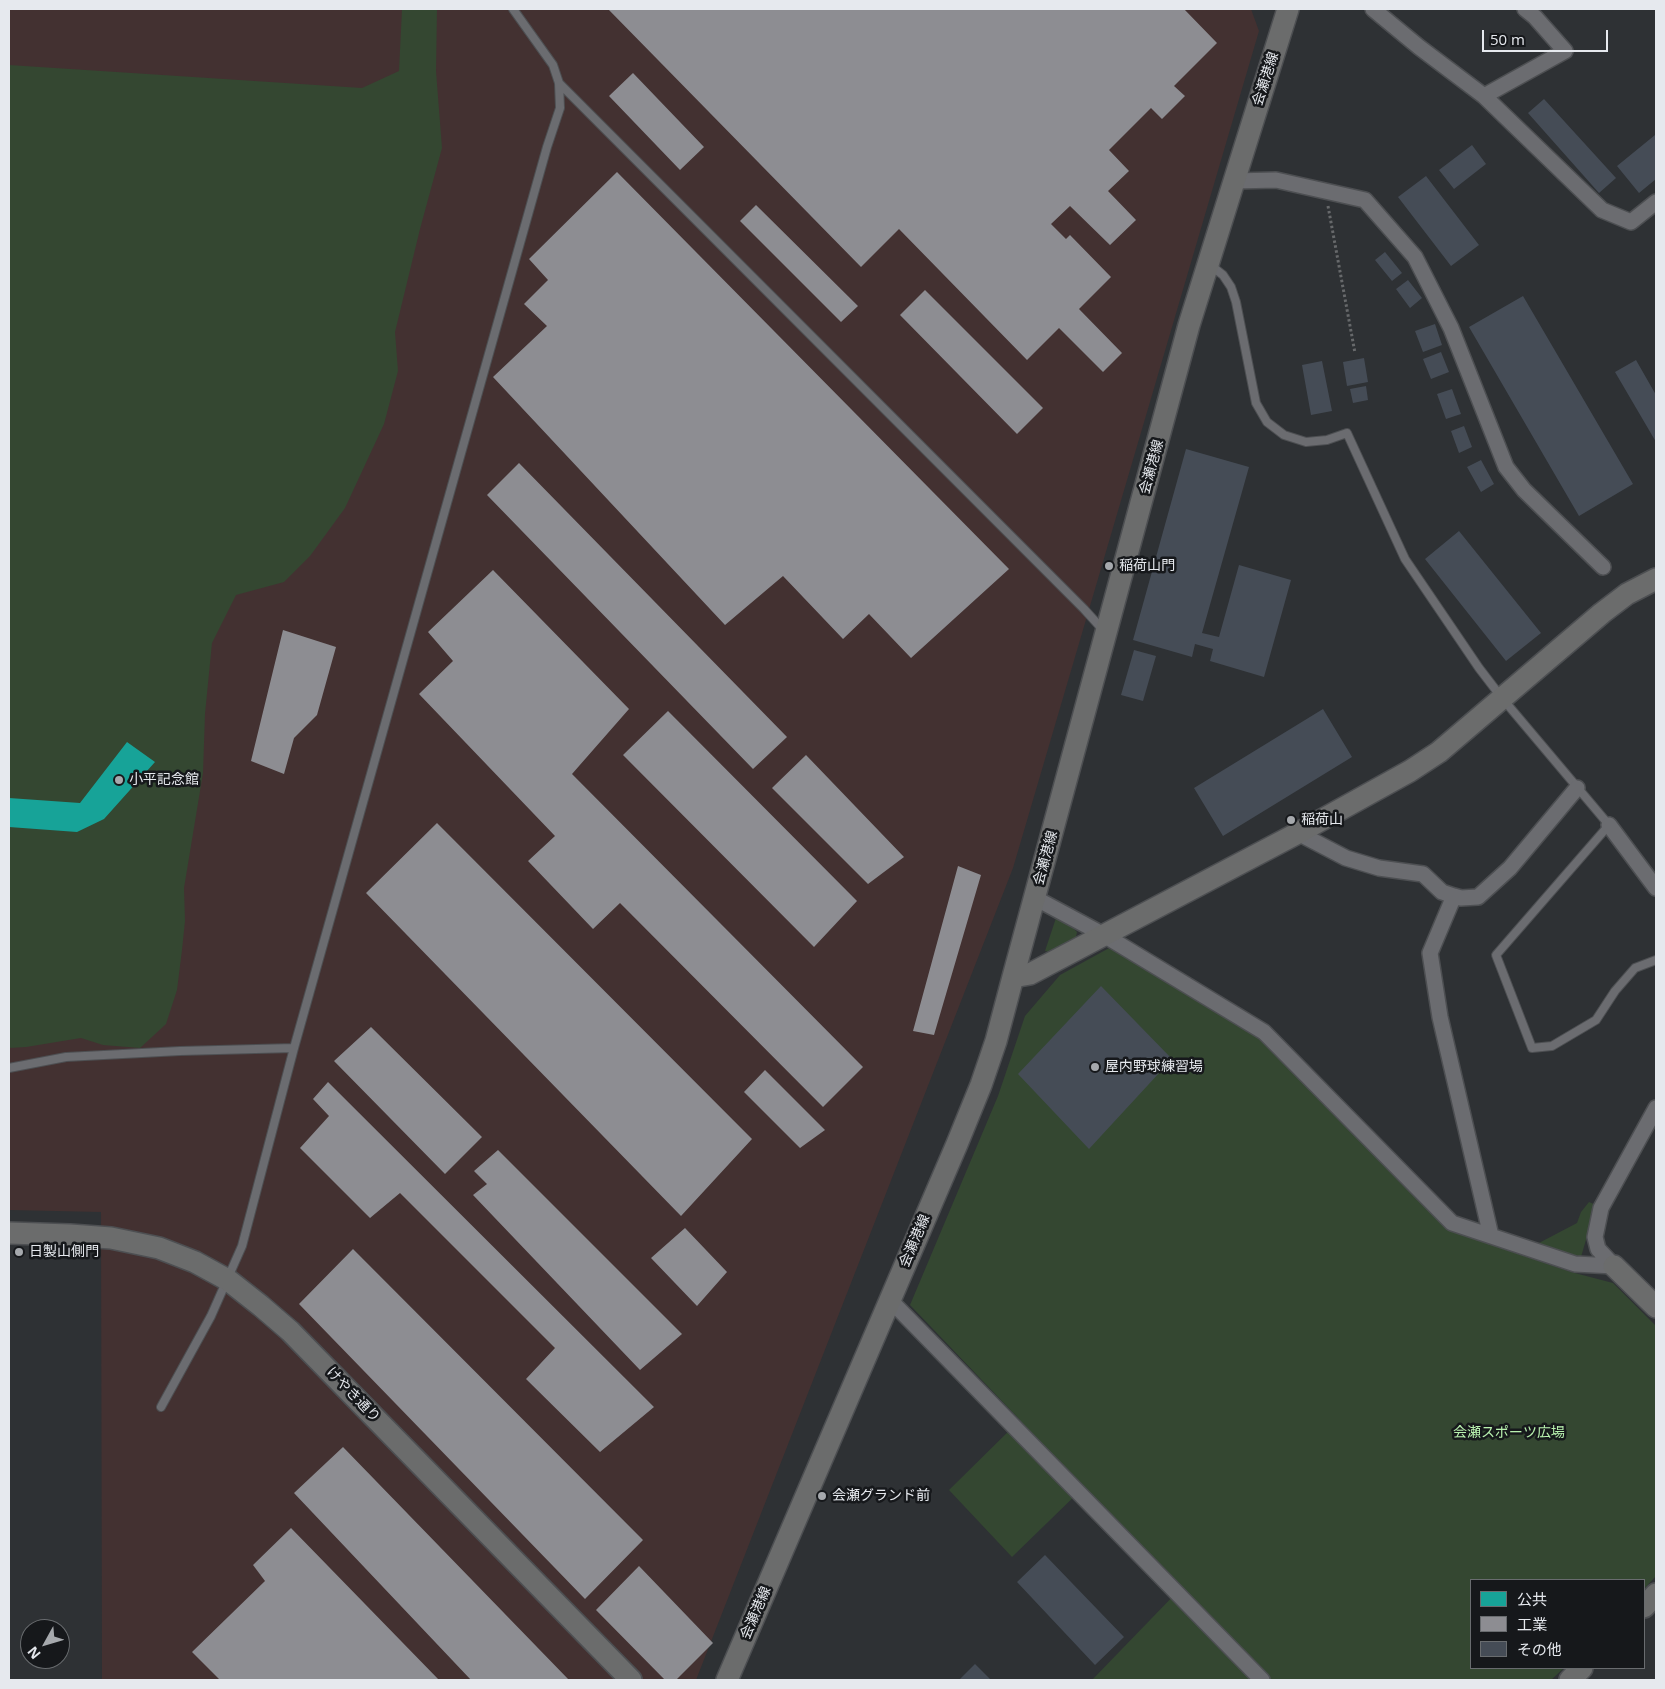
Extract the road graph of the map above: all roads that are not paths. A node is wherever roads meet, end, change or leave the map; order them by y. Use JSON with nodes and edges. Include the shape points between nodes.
{"nodes":[{"id":1,"x":513,"y":9,"type":"edge"},
{"id":2,"x":1270,"y":9,"type":"edge"},
{"id":3,"x":1288,"y":9,"type":"edge"},
{"id":4,"x":1373,"y":9,"type":"edge"},
{"id":5,"x":1525,"y":9,"type":"edge"},
{"id":6,"x":1280,"y":34,"type":"junction"},
{"id":7,"x":559,"y":83,"type":"junction"},
{"id":8,"x":1484,"y":96,"type":"junction"},
{"id":9,"x":1234,"y":181,"type":"junction"},
{"id":10,"x":1656,"y":202,"type":"edge"},
{"id":11,"x":1208,"y":263,"type":"junction"},
{"id":12,"x":1603,"y":567,"type":"dead end"},
{"id":13,"x":1656,"y":579,"type":"edge"},
{"id":14,"x":1107,"y":634,"type":"junction"},
{"id":15,"x":1502,"y":698,"type":"junction"},
{"id":16,"x":1577,"y":788,"type":"junction"},
{"id":17,"x":1609,"y":826,"type":"junction"},
{"id":18,"x":1298,"y":833,"type":"junction"},
{"id":19,"x":1656,"y":888,"type":"edge"},
{"id":20,"x":1454,"y":896,"type":"junction"},
{"id":21,"x":1035,"y":898,"type":"junction"},
{"id":22,"x":1104,"y":935,"type":"junction"},
{"id":23,"x":1656,"y":960,"type":"edge"},
{"id":24,"x":1014,"y":977,"type":"junction"},
{"id":25,"x":294,"y":1048,"type":"junction"},
{"id":26,"x":9,"y":1068,"type":"edge"},
{"id":27,"x":1656,"y":1108,"type":"edge"},
{"id":28,"x":9,"y":1233,"type":"edge"},
{"id":29,"x":1490,"y":1236,"type":"junction"},
{"id":30,"x":1614,"y":1266,"type":"junction"},
{"id":31,"x":228,"y":1280,"type":"junction"},
{"id":32,"x":890,"y":1300,"type":"junction"},
{"id":33,"x":1656,"y":1307,"type":"edge"},
{"id":34,"x":161,"y":1407,"type":"dead end"},
{"id":35,"x":1656,"y":1594,"type":"edge"},
{"id":36,"x":1645,"y":1605,"type":"edge"},
{"id":37,"x":1581,"y":1669,"type":"edge"},
{"id":38,"x":631,"y":1680,"type":"edge"},
{"id":39,"x":727,"y":1680,"type":"edge"},
{"id":40,"x":1262,"y":1680,"type":"edge"},
{"id":41,"x":1570,"y":1680,"type":"edge"}],
"edges":[{"from":1,"to":7,"type":"lane","via":[[553,65]]},
{"from":2,"to":6,"type":"main road"},
{"from":3,"to":6,"type":"main road","name":"会瀬港線"},
{"from":4,"to":8,"type":"street"},
{"from":5,"to":8,"type":"street","via":[[1565,51]]},
{"from":6,"to":9,"type":"main road","name":"会瀬港線"},
{"from":7,"to":14,"type":"lane"},
{"from":7,"to":25,"type":"lane","via":[[560,108]]},
{"from":8,"to":10,"type":"street","via":[[1602,210],[1631,222]]},
{"from":9,"to":11,"type":"main road","name":"会瀬港線"},
{"from":9,"to":12,"type":"street","via":[[1276,180],[1365,200],[1416,257],[1451,328],[1506,467],[1524,490]]},
{"from":11,"to":14,"type":"main road","name":"会瀬港線"},
{"from":11,"to":15,"type":"lane","via":[[1223,275],[1231,287],[1256,403],[1267,422],[1284,435],[1306,442],[1327,440],[1347,433],[1404,559]]},
{"from":13,"to":15,"type":"main road","via":[[1627,594],[1602,613]]},
{"from":14,"to":21,"type":"main road","name":"会瀬港線"},
{"from":15,"to":16,"type":"lane"},
{"from":15,"to":18,"type":"main road","via":[[1439,752]]},
{"from":16,"to":17,"type":"lane"},
{"from":16,"to":20,"type":"street","via":[[1510,868],[1478,896]]},
{"from":17,"to":19,"type":"street"},
{"from":17,"to":23,"type":"lane","via":[[1496,955],[1532,1048],[1552,1046],[1596,1020],[1634,968]]},
{"from":18,"to":20,"type":"street","via":[[1346,858],[1379,868],[1423,874],[1442,892]]},
{"from":18,"to":22,"type":"main road"},
{"from":20,"to":29,"type":"street","via":[[1430,953],[1440,1017]]},
{"from":21,"to":22,"type":"street"},
{"from":21,"to":24,"type":"main road","name":"会瀬港線"},
{"from":22,"to":24,"type":"main road","via":[[1030,974]]},
{"from":22,"to":29,"type":"street","via":[[1264,1032],[1452,1223]]},
{"from":24,"to":32,"type":"main road","name":"会瀬港線","via":[[981,1086]]},
{"from":25,"to":26,"type":"lane","via":[[66,1057]]},
{"from":25,"to":31,"type":"lane","via":[[242,1246]]},
{"from":27,"to":30,"type":"street","via":[[1600,1208],[1595,1237],[1598,1249]]},
{"from":28,"to":31,"type":"main road","name":"けやき通り","via":[[112,1238],[159,1248]]},
{"from":29,"to":30,"type":"street","via":[[1575,1264]]},
{"from":30,"to":33,"type":"main road"},
{"from":31,"to":34,"type":"lane"},
{"from":31,"to":38,"type":"main road","name":"けやき通り","via":[[290,1331]]},
{"from":32,"to":39,"type":"main road","name":"会瀬港線"},
{"from":32,"to":40,"type":"street"},
{"from":35,"to":36,"type":"main road"},
{"from":37,"to":41,"type":"main road"}]}
